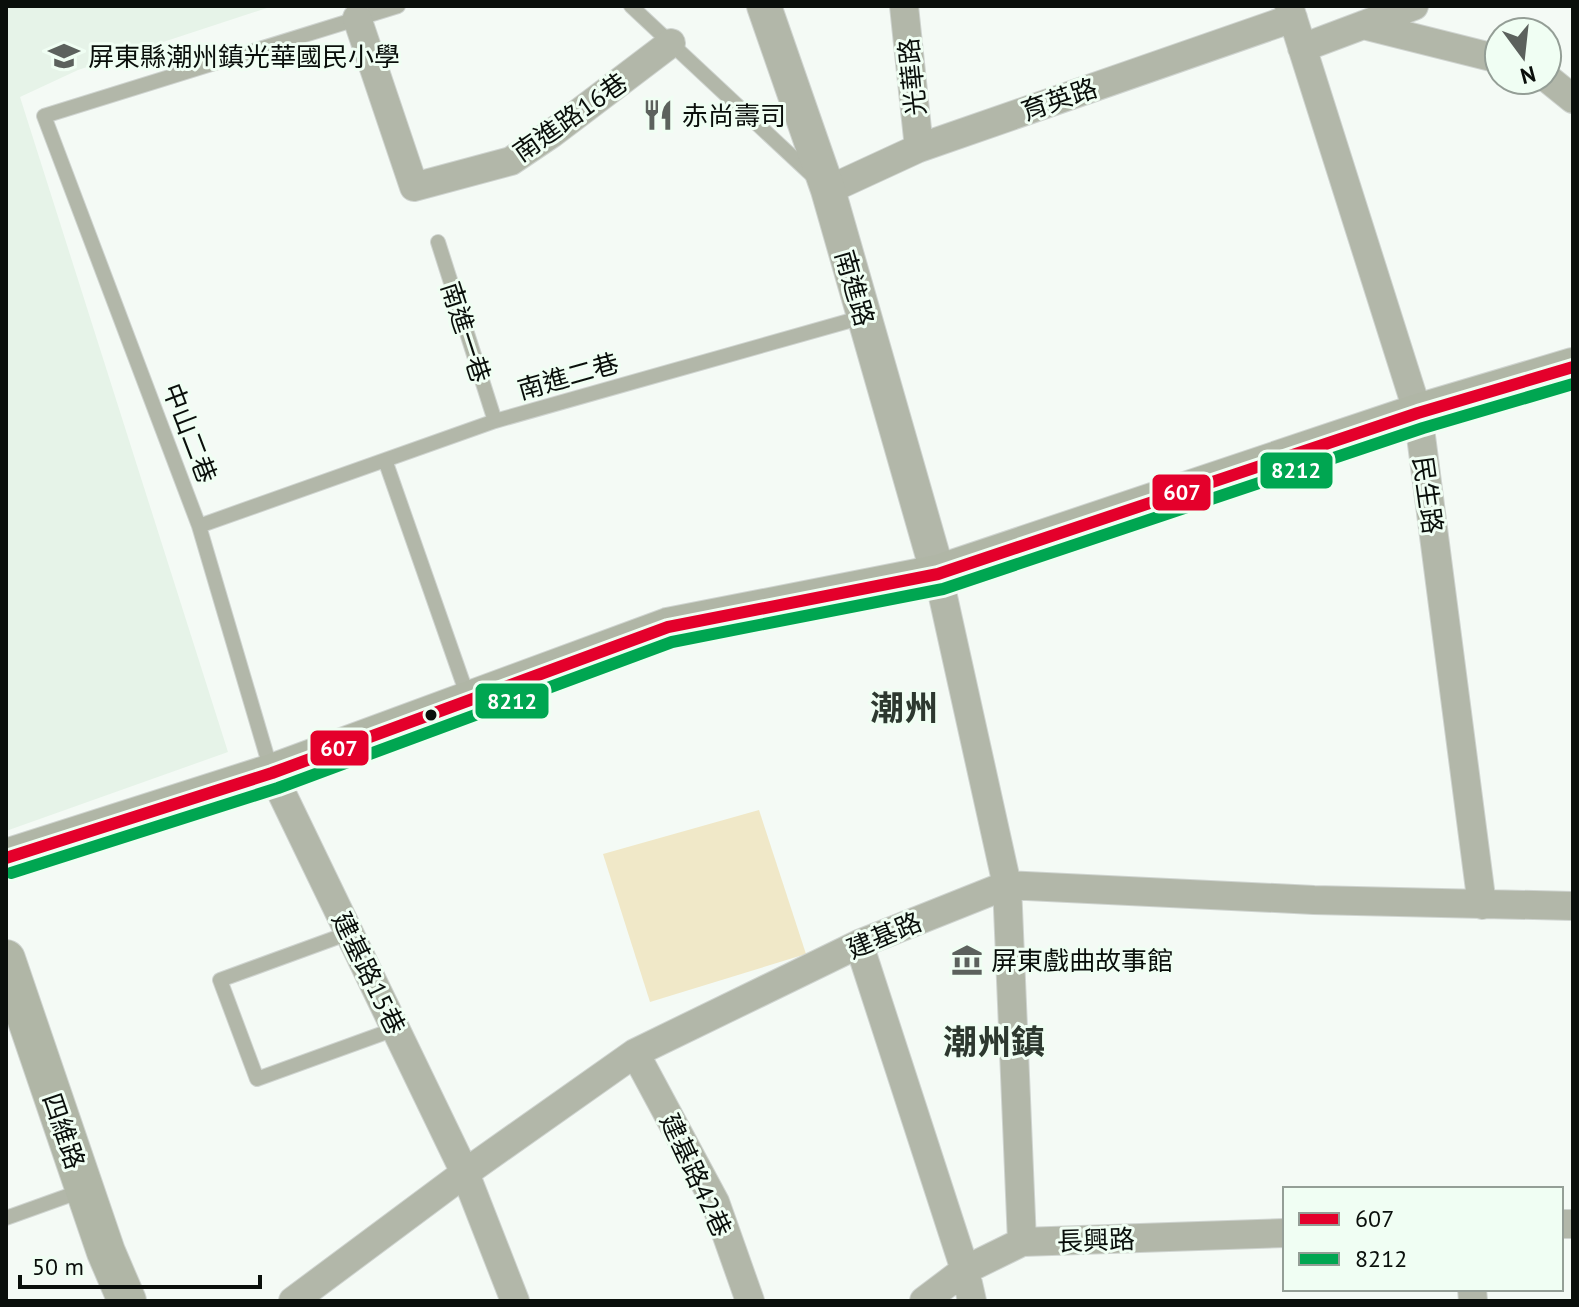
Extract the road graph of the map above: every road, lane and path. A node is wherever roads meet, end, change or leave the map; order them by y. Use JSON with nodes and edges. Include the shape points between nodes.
{"nodes":[{"id":1,"x":398,"y":6,"type":"edge"},
{"id":2,"x":631,"y":6,"type":"edge"},
{"id":3,"x":764,"y":6,"type":"edge"},
{"id":4,"x":904,"y":6,"type":"edge"},
{"id":5,"x":1414,"y":6,"type":"edge"},
{"id":6,"x":1291,"y":12,"type":"edge"},
{"id":7,"x":357,"y":18,"type":"junction"},
{"id":8,"x":1363,"y":25,"type":"junction"},
{"id":9,"x":671,"y":43,"type":"junction"},
{"id":10,"x":1302,"y":48,"type":"junction"},
{"id":11,"x":1483,"y":55,"type":"edge"},
{"id":12,"x":919,"y":148,"type":"junction"},
{"id":13,"x":828,"y":190,"type":"junction"},
{"id":14,"x":438,"y":242,"type":"dead end"},
{"id":15,"x":863,"y":317,"type":"junction"},
{"id":16,"x":1573,"y":367,"type":"edge"},
{"id":17,"x":1418,"y":413,"type":"junction"},
{"id":18,"x":495,"y":421,"type":"junction"},
{"id":19,"x":385,"y":460,"type":"junction"},
{"id":20,"x":199,"y":526,"type":"junction"},
{"id":21,"x":938,"y":574,"type":"junction"},
{"id":22,"x":469,"y":700,"type":"junction"},
{"id":23,"x":272,"y":773,"type":"junction"},
{"id":24,"x":6,"y":858,"type":"edge"},
{"id":25,"x":1007,"y":885,"type":"junction"},
{"id":26,"x":1482,"y":905,"type":"junction"},
{"id":27,"x":1573,"y":906,"type":"edge"},
{"id":28,"x":349,"y":933,"type":"junction"},
{"id":29,"x":859,"y":944,"type":"junction"},
{"id":30,"x":6,"y":959,"type":"edge"},
{"id":31,"x":395,"y":1029,"type":"junction"},
{"id":32,"x":635,"y":1053,"type":"junction"},
{"id":33,"x":465,"y":1173,"type":"junction"},
{"id":34,"x":84,"y":1190,"type":"junction"},
{"id":35,"x":6,"y":1218,"type":"edge"},
{"id":36,"x":1283,"y":1233,"type":"edge"},
{"id":37,"x":1022,"y":1242,"type":"junction"},
{"id":38,"x":965,"y":1270,"type":"junction"},
{"id":39,"x":127,"y":1301,"type":"edge"},
{"id":40,"x":293,"y":1301,"type":"edge"},
{"id":41,"x":515,"y":1301,"type":"edge"},
{"id":42,"x":750,"y":1301,"type":"edge"},
{"id":43,"x":924,"y":1301,"type":"edge"},
{"id":44,"x":972,"y":1301,"type":"edge"}],
"edges":[{"from":1,"to":7,"type":"lane"},
{"from":2,"to":9,"type":"lane"},
{"from":3,"to":13,"type":"street","name":"南進路"},
{"from":4,"to":12,"type":"street","name":"光華路"},
{"from":5,"to":8,"type":"street"},
{"from":6,"to":10,"type":"street","name":"民生路"},
{"from":6,"to":12,"type":"street","name":"育英路"},
{"from":7,"to":9,"type":"street","name":"南進路16巷","via":[[414,187],[511,161]]},
{"from":7,"to":20,"type":"lane","name":"中山二巷","via":[[44,116]]},
{"from":8,"to":10,"type":"street"},
{"from":8,"to":11,"type":"street"},
{"from":9,"to":13,"type":"lane"},
{"from":10,"to":17,"type":"street","name":"民生路"},
{"from":12,"to":13,"type":"street","name":"育英路"},
{"from":13,"to":15,"type":"street","name":"南進路"},
{"from":14,"to":18,"type":"lane","name":"南進一巷"},
{"from":15,"to":18,"type":"lane","name":"南進二巷"},
{"from":15,"to":21,"type":"street","name":"南進路"},
{"from":16,"to":17,"type":"main road"},
{"from":17,"to":21,"type":"main road"},
{"from":17,"to":26,"type":"street","name":"民生路"},
{"from":18,"to":19,"type":"lane","name":"南進二巷"},
{"from":19,"to":20,"type":"lane","name":"南進二巷"},
{"from":19,"to":22,"type":"lane"},
{"from":20,"to":23,"type":"lane","name":"中山二巷"},
{"from":21,"to":22,"type":"main road","via":[[668,627]]},
{"from":21,"to":25,"type":"street"},
{"from":22,"to":23,"type":"main road"},
{"from":23,"to":24,"type":"main road"},
{"from":23,"to":28,"type":"street","name":"建基路15巷"},
{"from":25,"to":26,"type":"street","name":"建基路"},
{"from":25,"to":29,"type":"street","name":"建基路"},
{"from":25,"to":37,"type":"street"},
{"from":26,"to":27,"type":"street","name":"建基路"},
{"from":28,"to":31,"type":"street","name":"建基路15巷"},
{"from":28,"to":31,"type":"lane","via":[[220,980],[257,1079]]},
{"from":29,"to":32,"type":"street","name":"建基路"},
{"from":29,"to":38,"type":"street"},
{"from":30,"to":34,"type":"main road","name":"四維路"},
{"from":31,"to":33,"type":"street","name":"建基路15巷"},
{"from":32,"to":33,"type":"street","name":"建基路"},
{"from":32,"to":42,"type":"street","name":"建基路42巷","via":[[715,1202]]},
{"from":33,"to":40,"type":"street","name":"建基路"},
{"from":33,"to":41,"type":"street","name":"建基路15巷"},
{"from":34,"to":35,"type":"lane"},
{"from":34,"to":39,"type":"main road","name":"四維路"},
{"from":36,"to":37,"type":"street","name":"長興路"},
{"from":37,"to":38,"type":"street","name":"長興路"},
{"from":38,"to":43,"type":"street","name":"長興路"},
{"from":38,"to":44,"type":"street"}]}
